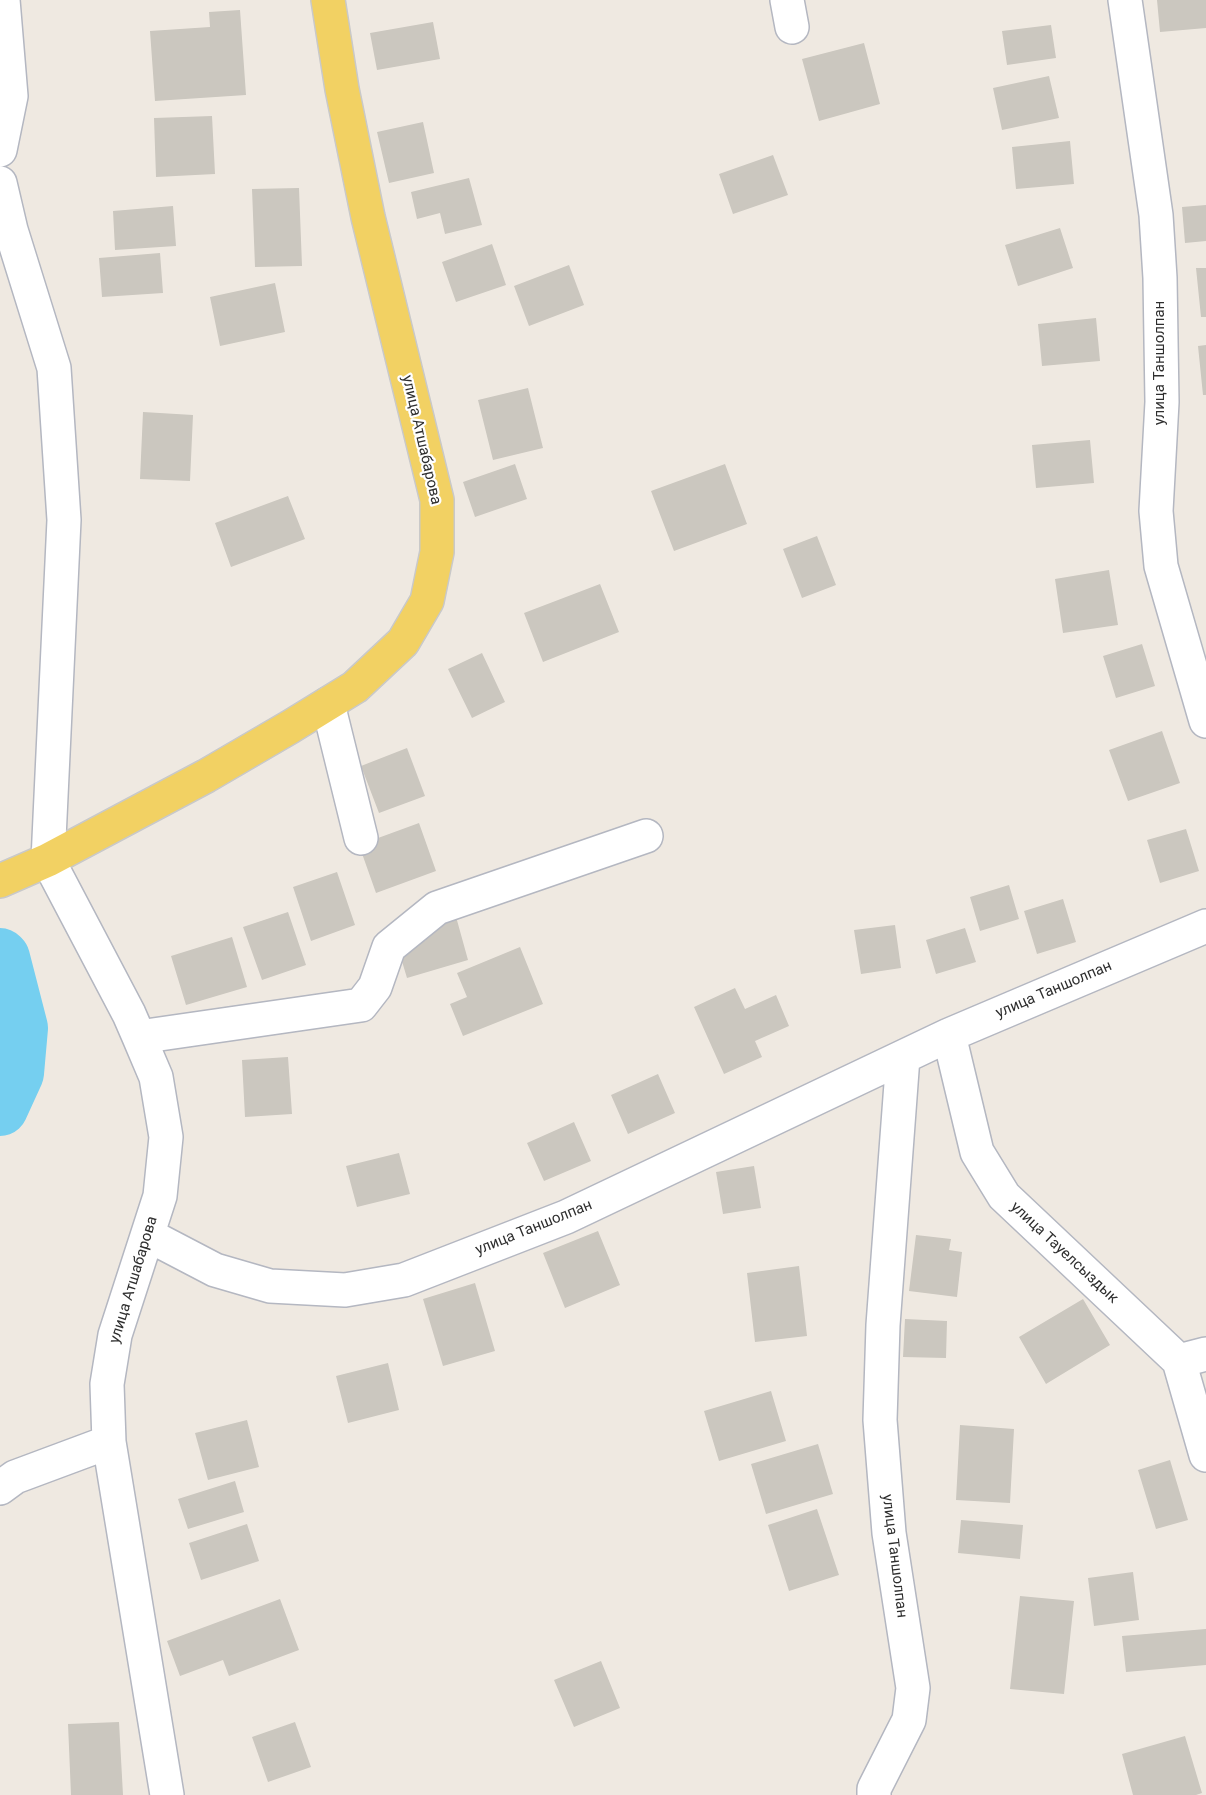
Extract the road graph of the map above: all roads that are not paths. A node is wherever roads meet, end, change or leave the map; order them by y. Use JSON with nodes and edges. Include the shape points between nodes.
{"nodes":[{"id":1,"x":3,"y":0,"type":"edge"},
{"id":2,"x":328,"y":0,"type":"edge"},
{"id":3,"x":1125,"y":0,"type":"edge"},
{"id":4,"x":0,"y":150,"type":"edge"},
{"id":5,"x":0,"y":183,"type":"edge"},
{"id":6,"x":328,"y":704,"type":"junction"},
{"id":7,"x":1206,"y":721,"type":"edge"},
{"id":8,"x":646,"y":836,"type":"dead end"},
{"id":9,"x":361,"y":838,"type":"dead end"},
{"id":10,"x":48,"y":860,"type":"junction"},
{"id":11,"x":0,"y":880,"type":"edge"},
{"id":12,"x":1206,"y":926,"type":"edge"},
{"id":13,"x":949,"y":1035,"type":"junction"},
{"id":14,"x":139,"y":1037,"type":"junction"},
{"id":15,"x":903,"y":1057,"type":"junction"},
{"id":16,"x":148,"y":1235,"type":"junction"},
{"id":17,"x":1192,"y":1358,"type":"edge"},
{"id":18,"x":110,"y":1442,"type":"junction"},
{"id":19,"x":1206,"y":1455,"type":"edge"},
{"id":20,"x":0,"y":1488,"type":"edge"},
{"id":21,"x":873,"y":1793,"type":"edge"},
{"id":22,"x":167,"y":1795,"type":"edge"}],
"edges":[{"from":1,"to":4,"type":"street","via":[[10,96]]},
{"from":2,"to":6,"type":"main road","name":"улица Атшабарова","via":[[368,217],[437,500],[437,552],[427,601],[403,642],[355,687]]},
{"from":3,"to":7,"type":"street","name":"улица Таншолпан","via":[[1160,278],[1162,402],[1155,511],[1161,566]]},
{"from":5,"to":10,"type":"street","via":[[10,230],[54,368],[64,520]]},
{"from":6,"to":9,"type":"street"},
{"from":6,"to":10,"type":"main road","name":"улица Атшабарова","via":[[206,776]]},
{"from":8,"to":14,"type":"street","via":[[437,908],[389,947],[375,987],[361,1005]]},
{"from":10,"to":11,"type":"main road","name":"улица Атшабарова"},
{"from":10,"to":14,"type":"street","name":"улица Атшабарова"},
{"from":12,"to":13,"type":"street","name":"улица Таншолпан"},
{"from":13,"to":15,"type":"street","name":"улица Таншолпан"},
{"from":13,"to":17,"type":"street","name":"улица Тауелсыздык","via":[[977,1152],[1004,1196]]},
{"from":14,"to":16,"type":"street","name":"улица Атшабарова","via":[[156,1077],[166,1137],[160,1196]]},
{"from":15,"to":16,"type":"street","name":"улица Таншолпан","via":[[566,1217],[404,1280],[345,1290],[270,1286],[216,1270]]},
{"from":15,"to":21,"type":"street","name":"улица Таншолпан","via":[[883,1325],[880,1420],[889,1533],[913,1688],[909,1720]]},
{"from":16,"to":18,"type":"street","name":"улица Атшабарова","via":[[116,1335],[107,1384]]},
{"from":17,"to":19,"type":"street","name":"улица Тауелсыздык"},
{"from":18,"to":20,"type":"street","via":[[15,1478]]},
{"from":18,"to":22,"type":"street","name":"улица Атшабарова"}]}
